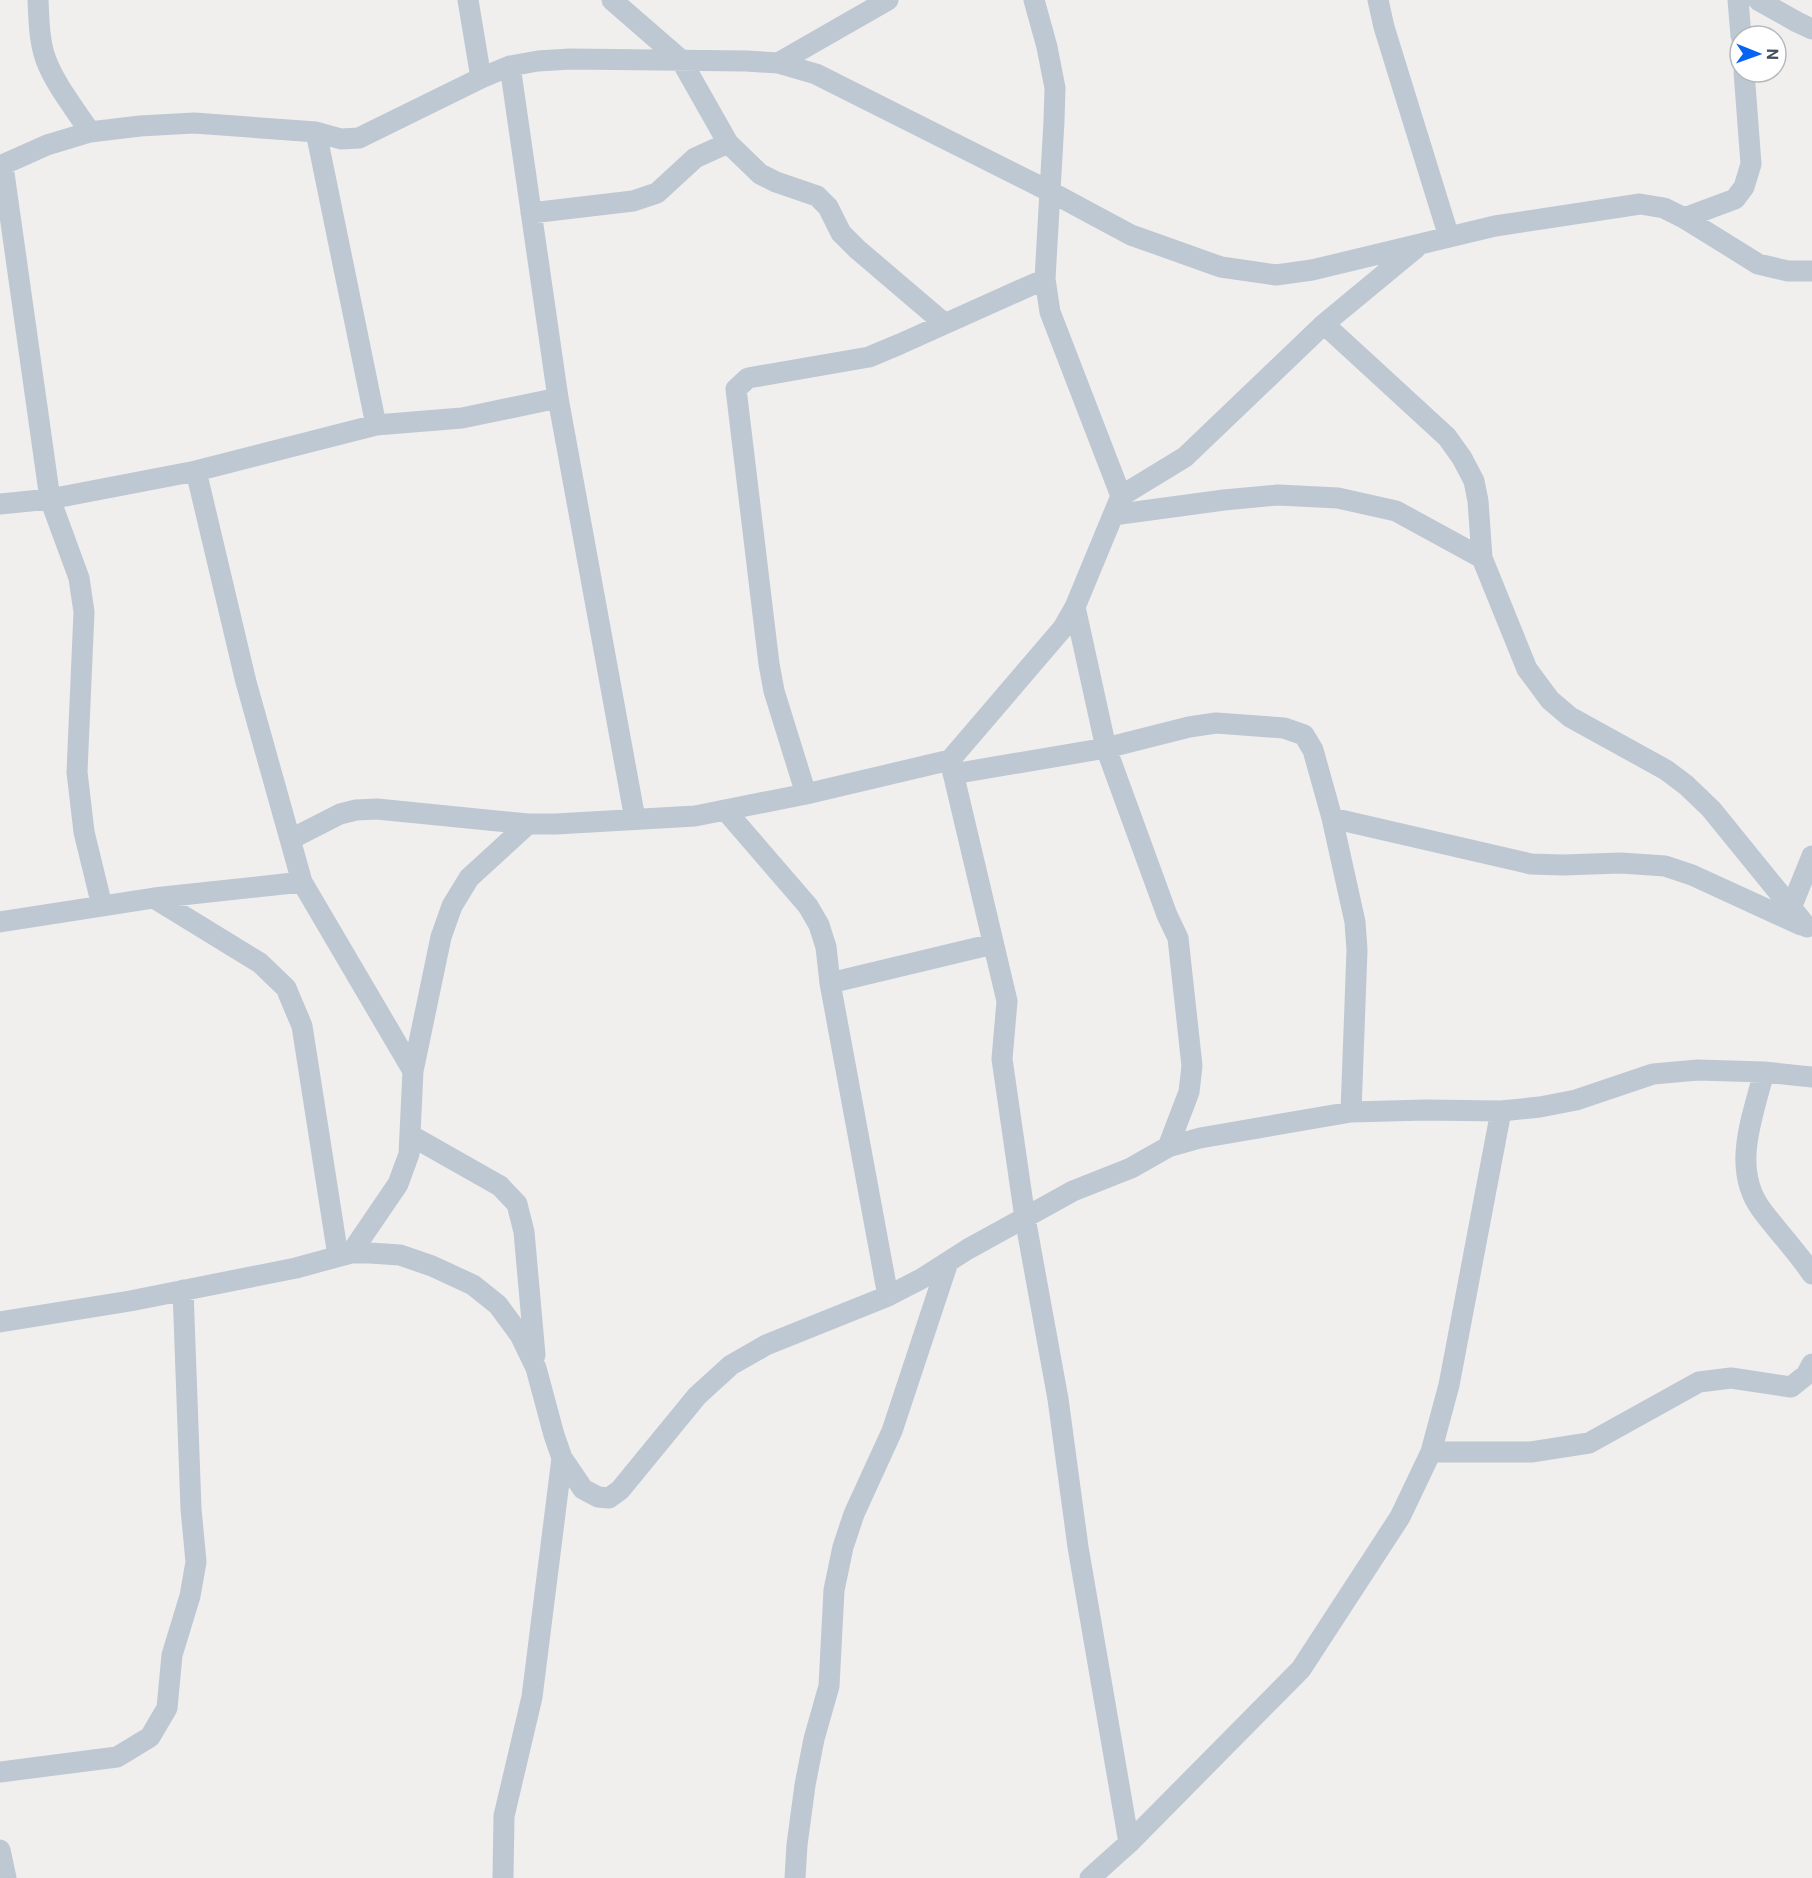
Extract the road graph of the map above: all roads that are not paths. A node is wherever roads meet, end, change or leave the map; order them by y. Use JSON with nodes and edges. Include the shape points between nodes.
{"nodes":[{"id":1,"x":38,"y":0,"type":"edge"},
{"id":2,"x":468,"y":0,"type":"edge"},
{"id":3,"x":612,"y":0,"type":"edge"},
{"id":4,"x":888,"y":0,"type":"edge"},
{"id":5,"x":1034,"y":0,"type":"edge"},
{"id":6,"x":1378,"y":0,"type":"edge"},
{"id":7,"x":1738,"y":0,"type":"edge"},
{"id":8,"x":1758,"y":0,"type":"edge"},
{"id":9,"x":1740,"y":24,"type":"edge"},
{"id":10,"x":1812,"y":29,"type":"edge"},
{"id":11,"x":681,"y":60,"type":"junction"},
{"id":12,"x":778,"y":63,"type":"junction"},
{"id":13,"x":510,"y":66,"type":"junction"},
{"id":14,"x":481,"y":78,"type":"junction"},
{"id":15,"x":1745,"y":84,"type":"edge"},
{"id":16,"x":90,"y":132,"type":"junction"},
{"id":17,"x":316,"y":132,"type":"junction"},
{"id":18,"x":728,"y":143,"type":"junction"},
{"id":19,"x":2,"y":166,"type":"edge"},
{"id":20,"x":1049,"y":191,"type":"junction"},
{"id":21,"x":531,"y":213,"type":"junction"},
{"id":22,"x":1684,"y":218,"type":"junction"},
{"id":23,"x":1449,"y":237,"type":"junction"},
{"id":24,"x":1421,"y":244,"type":"junction"},
{"id":25,"x":1812,"y":271,"type":"edge"},
{"id":26,"x":1045,"y":279,"type":"junction"},
{"id":27,"x":945,"y":324,"type":"junction"},
{"id":28,"x":1324,"y":324,"type":"junction"},
{"id":29,"x":558,"y":398,"type":"junction"},
{"id":30,"x":375,"y":425,"type":"junction"},
{"id":31,"x":196,"y":471,"type":"junction"},
{"id":32,"x":50,"y":499,"type":"junction"},
{"id":33,"x":0,"y":504,"type":"edge"},
{"id":34,"x":1117,"y":506,"type":"junction"},
{"id":35,"x":1482,"y":558,"type":"junction"},
{"id":36,"x":1075,"y":607,"type":"junction"},
{"id":37,"x":1106,"y":748,"type":"junction"},
{"id":38,"x":952,"y":767,"type":"junction"},
{"id":39,"x":806,"y":794,"type":"junction"},
{"id":40,"x":726,"y":811,"type":"junction"},
{"id":41,"x":1332,"y":818,"type":"junction"},
{"id":42,"x":635,"y":819,"type":"junction"},
{"id":43,"x":528,"y":824,"type":"junction"},
{"id":44,"x":291,"y":839,"type":"junction"},
{"id":45,"x":1812,"y":856,"type":"edge"},
{"id":46,"x":302,"y":882,"type":"junction"},
{"id":47,"x":154,"y":898,"type":"junction"},
{"id":48,"x":102,"y":906,"type":"junction"},
{"id":49,"x":1791,"y":908,"type":"junction"},
{"id":50,"x":0,"y":922,"type":"edge"},
{"id":51,"x":1810,"y":929,"type":"edge"},
{"id":52,"x":993,"y":944,"type":"junction"},
{"id":53,"x":830,"y":983,"type":"junction"},
{"id":54,"x":413,"y":1071,"type":"junction"},
{"id":55,"x":1764,"y":1072,"type":"junction"},
{"id":56,"x":1812,"y":1077,"type":"edge"},
{"id":57,"x":1501,"y":1111,"type":"junction"},
{"id":58,"x":1351,"y":1112,"type":"junction"},
{"id":59,"x":410,"y":1135,"type":"junction"},
{"id":60,"x":1168,"y":1148,"type":"junction"},
{"id":61,"x":1025,"y":1218,"type":"junction"},
{"id":62,"x":344,"y":1255,"type":"junction"},
{"id":63,"x":948,"y":1262,"type":"junction"},
{"id":64,"x":1812,"y":1274,"type":"edge"},
{"id":65,"x":183,"y":1290,"type":"junction"},
{"id":66,"x":888,"y":1296,"type":"junction"},
{"id":67,"x":0,"y":1322,"type":"edge"},
{"id":68,"x":1812,"y":1365,"type":"edge"},
{"id":69,"x":536,"y":1368,"type":"junction"},
{"id":70,"x":1431,"y":1452,"type":"junction"},
{"id":71,"x":562,"y":1458,"type":"junction"},
{"id":72,"x":0,"y":1772,"type":"edge"},
{"id":73,"x":1129,"y":1843,"type":"junction"},
{"id":74,"x":0,"y":1850,"type":"edge"},
{"id":75,"x":6,"y":1878,"type":"edge"},
{"id":76,"x":503,"y":1878,"type":"edge"},
{"id":77,"x":795,"y":1878,"type":"edge"},
{"id":78,"x":1090,"y":1878,"type":"edge"}],
"edges":[{"from":1,"to":16,"type":"street","via":[[45,58]]},
{"from":2,"to":14,"type":"street"},
{"from":3,"to":11,"type":"street"},
{"from":4,"to":12,"type":"street"},
{"from":5,"to":20,"type":"street","via":[[1055,88]]},
{"from":6,"to":23,"type":"street"},
{"from":7,"to":9,"type":"street"},
{"from":8,"to":10,"type":"street"},
{"from":11,"to":12,"type":"street"},
{"from":11,"to":13,"type":"street","via":[[570,59]]},
{"from":11,"to":18,"type":"street"},
{"from":12,"to":20,"type":"street","via":[[816,74]]},
{"from":13,"to":14,"type":"street"},
{"from":13,"to":21,"type":"street"},
{"from":14,"to":17,"type":"street","via":[[359,138],[341,139]]},
{"from":15,"to":22,"type":"street","via":[[1751,164],[1744,187],[1735,199]]},
{"from":16,"to":17,"type":"street","via":[[194,123]]},
{"from":16,"to":19,"type":"street","via":[[47,145]]},
{"from":17,"to":30,"type":"street"},
{"from":18,"to":21,"type":"street","via":[[695,158],[657,193],[633,201]]},
{"from":18,"to":27,"type":"street","via":[[760,174],[817,195],[857,249]]},
{"from":19,"to":32,"type":"street"},
{"from":20,"to":24,"type":"street","via":[[1131,235],[1174,252],[1221,267],[1276,275]]},
{"from":20,"to":26,"type":"street"},
{"from":21,"to":29,"type":"street"},
{"from":22,"to":23,"type":"street","via":[[1664,208],[1640,204],[1495,226]]},
{"from":22,"to":25,"type":"street","via":[[1758,264],[1788,271]]},
{"from":23,"to":24,"type":"street"},
{"from":24,"to":28,"type":"street"},
{"from":26,"to":27,"type":"street"},
{"from":26,"to":34,"type":"street","via":[[1050,312]]},
{"from":27,"to":39,"type":"street","via":[[869,357],[748,378],[736,388],[769,664]]},
{"from":28,"to":34,"type":"street","via":[[1185,457]]},
{"from":28,"to":35,"type":"street","via":[[1447,437],[1462,458],[1474,481]]},
{"from":29,"to":30,"type":"street","via":[[462,418]]},
{"from":29,"to":42,"type":"street"},
{"from":30,"to":31,"type":"street"},
{"from":31,"to":32,"type":"street"},
{"from":31,"to":44,"type":"street","via":[[246,682]]},
{"from":32,"to":33,"type":"street"},
{"from":32,"to":48,"type":"street","via":[[79,578],[84,612],[77,772],[84,832]]},
{"from":34,"to":35,"type":"street","via":[[1278,495],[1338,498],[1396,511]]},
{"from":34,"to":36,"type":"street"},
{"from":35,"to":49,"type":"street","via":[[1527,669],[1550,700],[1570,717],[1686,785]]},
{"from":36,"to":37,"type":"street"},
{"from":36,"to":38,"type":"street","via":[[1063,628]]},
{"from":37,"to":38,"type":"street"},
{"from":37,"to":41,"type":"street","via":[[1216,723],[1284,728],[1304,735],[1313,750]]},
{"from":37,"to":60,"type":"street","via":[[1178,938],[1192,1066],[1189,1092]]},
{"from":38,"to":39,"type":"street"},
{"from":38,"to":52,"type":"street"},
{"from":39,"to":40,"type":"street"},
{"from":40,"to":42,"type":"street"},
{"from":40,"to":53,"type":"street","via":[[808,906],[826,947]]},
{"from":41,"to":51,"type":"street","via":[[1531,864],[1665,866]]},
{"from":41,"to":58,"type":"street","via":[[1357,950]]},
{"from":42,"to":43,"type":"street"},
{"from":43,"to":44,"type":"street","via":[[356,810]]},
{"from":43,"to":54,"type":"street","via":[[469,878],[452,906],[441,937]]},
{"from":44,"to":46,"type":"street"},
{"from":45,"to":49,"type":"street"},
{"from":46,"to":47,"type":"street"},
{"from":46,"to":54,"type":"street"},
{"from":47,"to":48,"type":"street"},
{"from":47,"to":62,"type":"street","via":[[260,963],[286,988],[302,1026]]},
{"from":48,"to":50,"type":"street"},
{"from":49,"to":51,"type":"street"},
{"from":52,"to":53,"type":"street"},
{"from":52,"to":61,"type":"street","via":[[1007,1001],[1002,1059]]},
{"from":53,"to":66,"type":"street"},
{"from":54,"to":59,"type":"street"},
{"from":55,"to":56,"type":"street"},
{"from":55,"to":57,"type":"street","via":[[1698,1070],[1653,1074],[1576,1100]]},
{"from":55,"to":64,"type":"street","via":[[1746,1147],[1745,1173],[1759,1206]]},
{"from":57,"to":58,"type":"street"},
{"from":57,"to":70,"type":"street","via":[[1449,1385]]},
{"from":58,"to":60,"type":"street","via":[[1200,1138]]},
{"from":59,"to":62,"type":"street","via":[[409,1154],[398,1184]]},
{"from":59,"to":69,"type":"street","via":[[500,1185],[517,1204],[524,1232]]},
{"from":60,"to":61,"type":"street","via":[[1073,1191]]},
{"from":61,"to":63,"type":"street"},
{"from":61,"to":73,"type":"street"},
{"from":62,"to":65,"type":"street"},
{"from":62,"to":69,"type":"street","via":[[400,1255],[472,1285],[498,1305],[520,1335]]},
{"from":63,"to":66,"type":"street"},
{"from":63,"to":77,"type":"street","via":[[892,1431],[843,1547],[834,1590],[829,1686],[805,1785]]},
{"from":65,"to":67,"type":"street"},
{"from":65,"to":72,"type":"street","via":[[196,1562],[172,1655],[167,1708],[150,1737],[117,1757]]},
{"from":66,"to":71,"type":"street","via":[[766,1345],[731,1365],[697,1396],[620,1490],[609,1498],[583,1489]]},
{"from":68,"to":70,"type":"street","via":[[1791,1387],[1731,1378],[1699,1382],[1589,1443],[1531,1452]]},
{"from":69,"to":71,"type":"street"},
{"from":70,"to":73,"type":"street","via":[[1400,1517],[1301,1669]]},
{"from":71,"to":76,"type":"street","via":[[532,1697],[504,1816]]},
{"from":73,"to":78,"type":"street"},
{"from":74,"to":75,"type":"street"}]}
